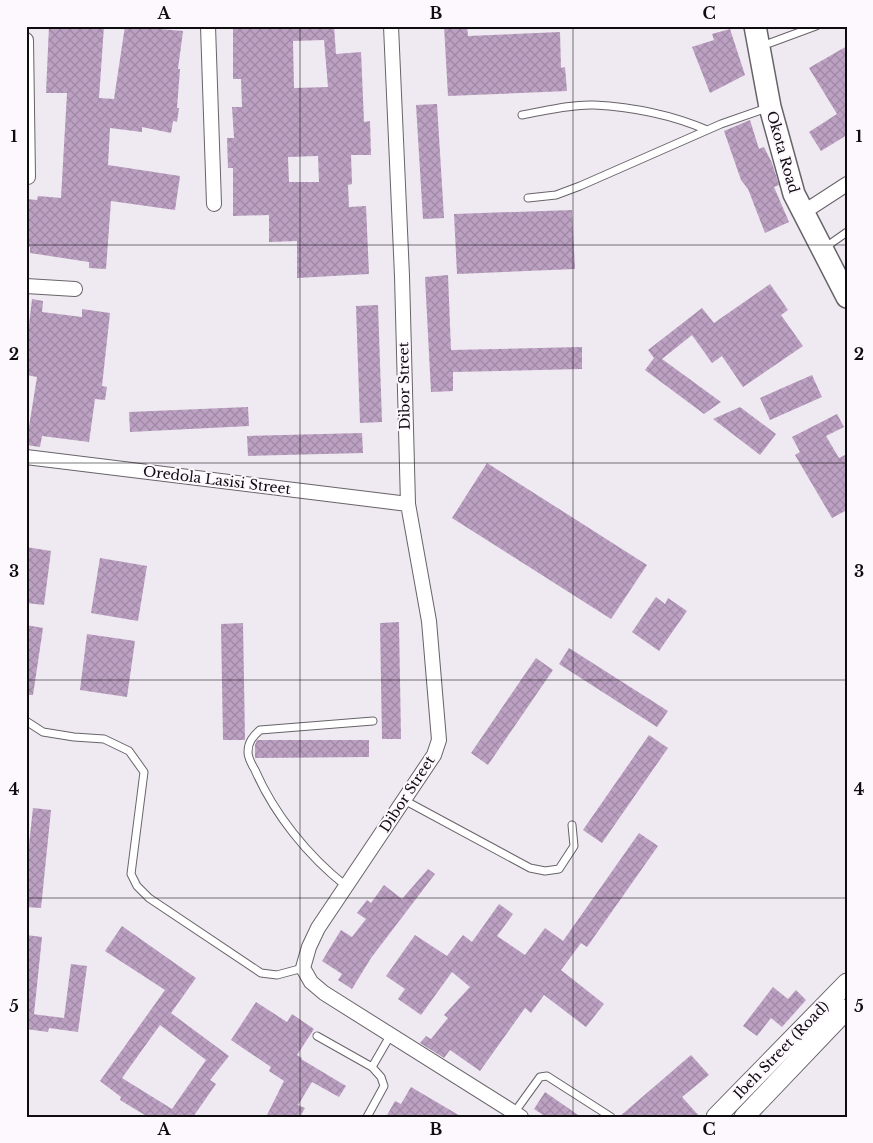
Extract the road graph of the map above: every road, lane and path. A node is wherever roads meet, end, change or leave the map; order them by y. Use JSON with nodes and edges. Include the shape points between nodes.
{"nodes":[{"id":1,"x":208,"y":26,"type":"edge"},
{"id":2,"x":391,"y":26,"type":"edge"},
{"id":3,"x":754,"y":26,"type":"edge"},
{"id":4,"x":816,"y":26,"type":"edge"},
{"id":5,"x":805,"y":28,"type":"edge"},
{"id":6,"x":769,"y":35,"type":"edge"},
{"id":7,"x":26,"y":40,"type":"edge"},
{"id":8,"x":770,"y":107,"type":"junction"},
{"id":9,"x":522,"y":115,"type":"dead end"},
{"id":10,"x":707,"y":130,"type":"junction"},
{"id":11,"x":28,"y":177,"type":"dead end"},
{"id":12,"x":847,"y":184,"type":"edge"},
{"id":13,"x":528,"y":198,"type":"dead end"},
{"id":14,"x":214,"y":204,"type":"dead end"},
{"id":15,"x":810,"y":208,"type":"junction"},
{"id":16,"x":838,"y":238,"type":"edge"},
{"id":17,"x":847,"y":273,"type":"edge"},
{"id":18,"x":26,"y":286,"type":"edge"},
{"id":19,"x":75,"y":289,"type":"dead end"},
{"id":20,"x":847,"y":297,"type":"edge"},
{"id":21,"x":26,"y":457,"type":"edge"},
{"id":22,"x":408,"y":504,"type":"junction"},
{"id":23,"x":26,"y":721,"type":"edge"},
{"id":24,"x":373,"y":721,"type":"dead end"},
{"id":25,"x":404,"y":800,"type":"junction"},
{"id":26,"x":572,"y":825,"type":"dead end"},
{"id":27,"x":346,"y":886,"type":"junction"},
{"id":28,"x":303,"y":968,"type":"junction"},
{"id":29,"x":847,"y":983,"type":"edge"},
{"id":30,"x":847,"y":1010,"type":"edge"},
{"id":31,"x":317,"y":1036,"type":"dead end"},
{"id":32,"x":390,"y":1036,"type":"junction"},
{"id":33,"x":372,"y":1067,"type":"junction"},
{"id":34,"x":518,"y":1115,"type":"edge"},
{"id":35,"x":368,"y":1117,"type":"edge"},
{"id":36,"x":611,"y":1117,"type":"edge"},
{"id":37,"x":716,"y":1117,"type":"edge"},
{"id":38,"x":744,"y":1117,"type":"edge"}],
"edges":[{"from":1,"to":14,"type":"street"},
{"from":2,"to":22,"type":"street","name":"Dibor Street"},
{"from":3,"to":8,"type":"main road","name":"Okota Road"},
{"from":4,"to":5,"type":"lane"},
{"from":5,"to":6,"type":"lane"},
{"from":6,"to":15,"type":"main road","name":"Okota Road","via":[[783,124],[797,180]]},
{"from":7,"to":11,"type":"street"},
{"from":8,"to":10,"type":"lane"},
{"from":8,"to":20,"type":"main road","name":"Okota Road","via":[[794,194]]},
{"from":9,"to":10,"type":"lane","via":[[594,105],[658,114]]},
{"from":10,"to":13,"type":"lane","via":[[580,186]]},
{"from":12,"to":15,"type":"street"},
{"from":15,"to":16,"type":"main road","name":"Okota Road"},
{"from":16,"to":17,"type":"main road","name":"Okota Road"},
{"from":18,"to":19,"type":"street"},
{"from":21,"to":22,"type":"street","name":"Oredola Lasisi Street"},
{"from":22,"to":25,"type":"street","name":"Dibor Street","via":[[429,620],[439,740],[434,755]]},
{"from":23,"to":28,"type":"lane","via":[[43,732],[104,739],[130,751],[144,772],[131,874],[149,898],[261,973],[277,975]]},
{"from":24,"to":27,"type":"lane","via":[[260,730],[253,735],[248,754],[265,794],[278,813],[331,874]]},
{"from":25,"to":26,"type":"lane","via":[[530,868],[545,871],[559,869],[574,846]]},
{"from":25,"to":27,"type":"street","name":"Dibor Street"},
{"from":27,"to":28,"type":"street","name":"Dibor Street","via":[[318,928]]},
{"from":28,"to":32,"type":"street","via":[[311,982],[324,994]]},
{"from":29,"to":37,"type":"street","name":"Ibeh Street (Road)"},
{"from":30,"to":38,"type":"street","name":"Ibeh Street (Road)"},
{"from":31,"to":33,"type":"lane"},
{"from":32,"to":33,"type":"lane"},
{"from":32,"to":34,"type":"street"},
{"from":33,"to":35,"type":"lane","via":[[384,1086]]},
{"from":34,"to":36,"type":"lane","via":[[540,1078],[547,1076]]}]}
